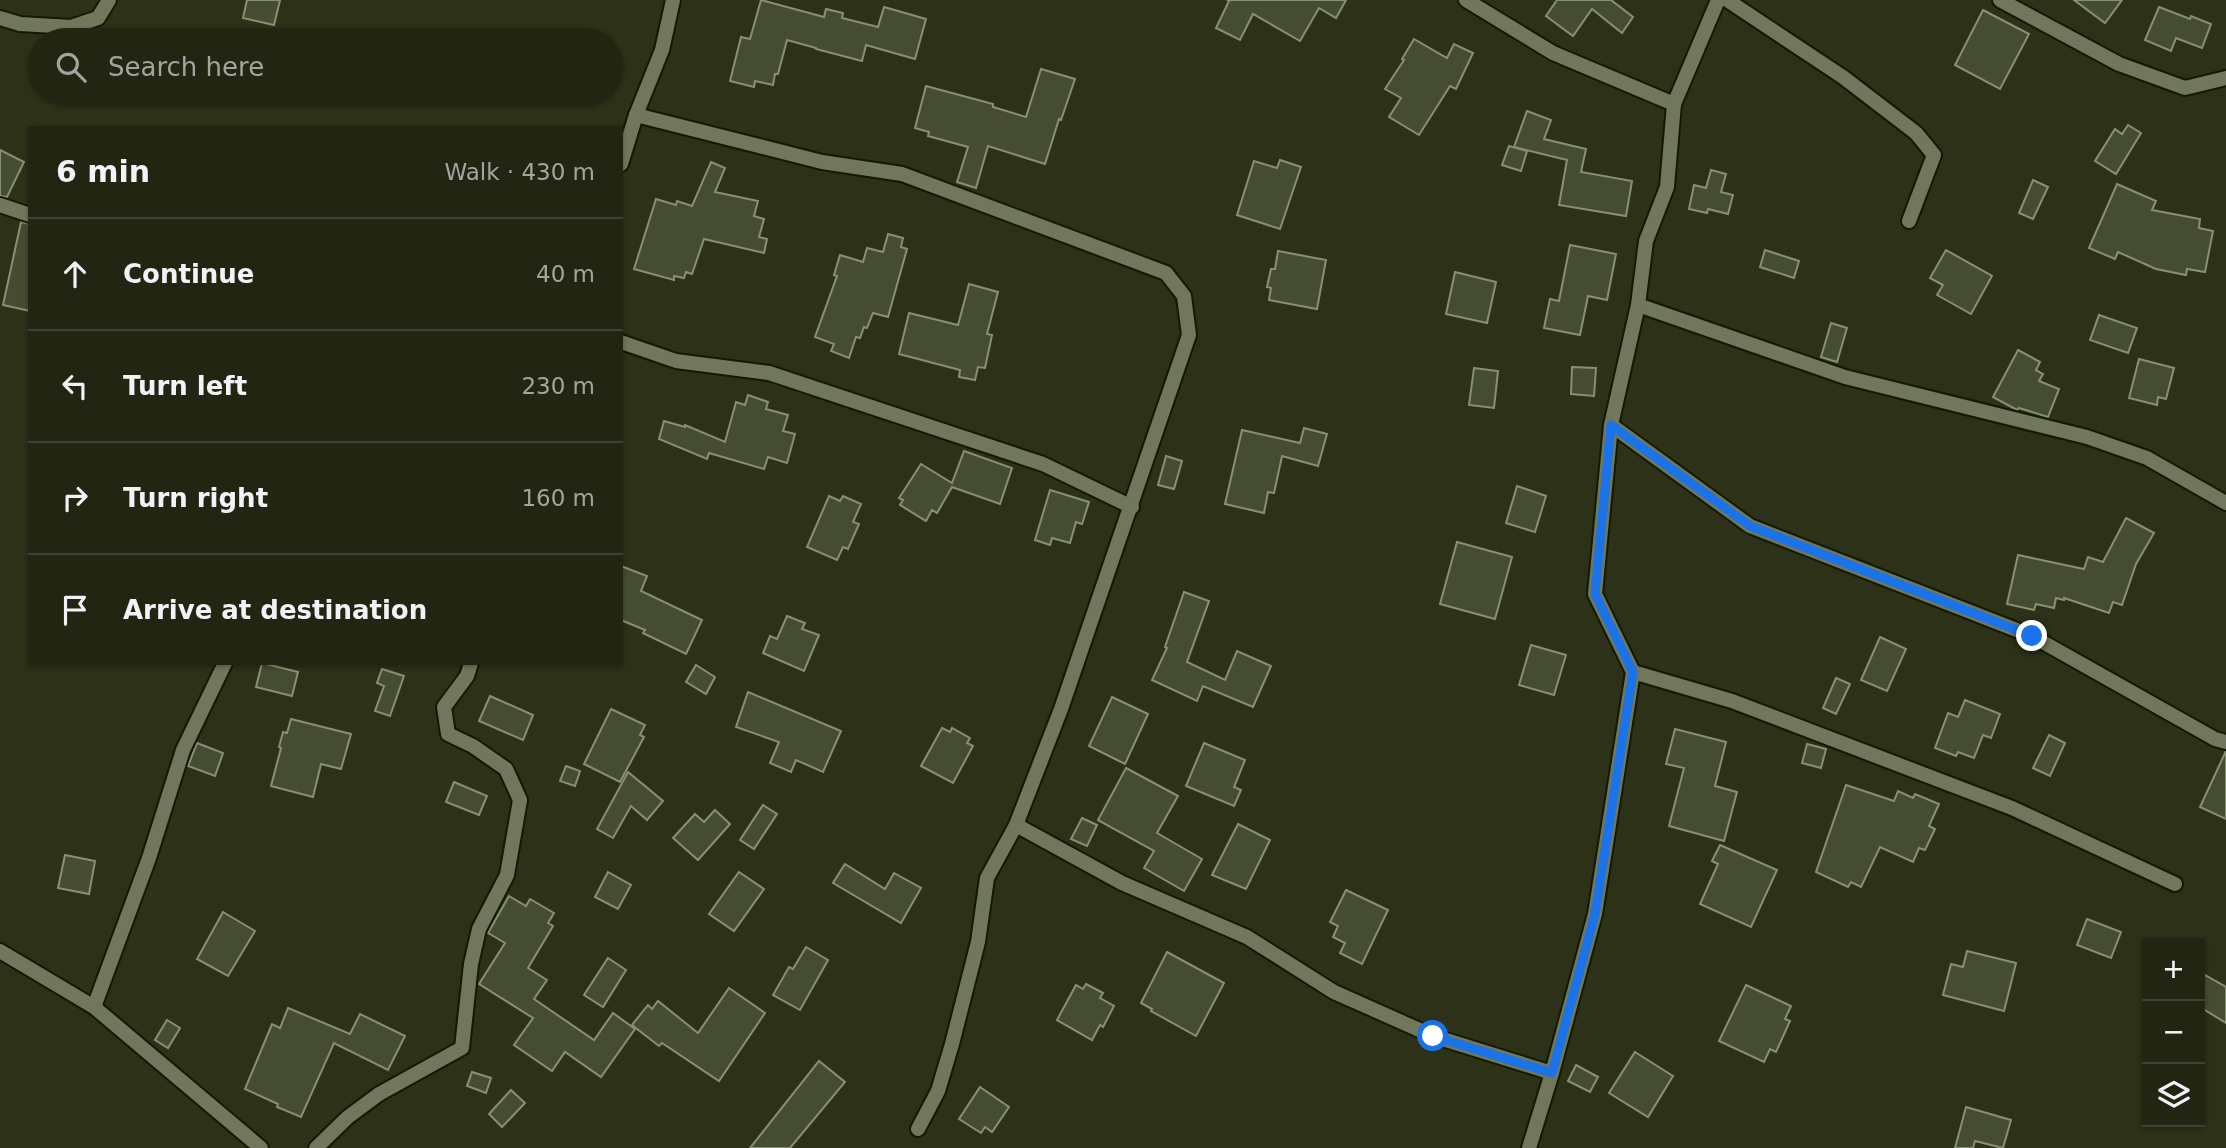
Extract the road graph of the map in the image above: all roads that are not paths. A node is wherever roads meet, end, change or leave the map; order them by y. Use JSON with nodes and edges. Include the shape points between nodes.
{"nodes":[{"id":1,"x":109,"y":0,"type":"edge"},
{"id":2,"x":673,"y":0,"type":"edge"},
{"id":3,"x":1466,"y":0,"type":"edge"},
{"id":4,"x":1718,"y":0,"type":"edge"},
{"id":5,"x":1727,"y":0,"type":"edge"},
{"id":6,"x":2000,"y":0,"type":"edge"},
{"id":7,"x":0,"y":18,"type":"edge"},
{"id":8,"x":2226,"y":78,"type":"edge"},
{"id":9,"x":1674,"y":104,"type":"junction"},
{"id":10,"x":636,"y":115,"type":"junction"},
{"id":11,"x":623,"y":157,"type":"edge"},
{"id":12,"x":0,"y":205,"type":"edge"},
{"id":13,"x":28,"y":214,"type":"edge"},
{"id":14,"x":1909,"y":220,"type":"dead end"},
{"id":15,"x":1638,"y":305,"type":"junction"},
{"id":16,"x":623,"y":343,"type":"edge"},
{"id":17,"x":1611,"y":425,"type":"junction"},
{"id":18,"x":2226,"y":503,"type":"edge"},
{"id":19,"x":1132,"y":507,"type":"junction"},
{"id":20,"x":224,"y":665,"type":"edge"},
{"id":21,"x":470,"y":665,"type":"edge"},
{"id":22,"x":1633,"y":672,"type":"junction"},
{"id":23,"x":2226,"y":742,"type":"edge"},
{"id":24,"x":1016,"y":825,"type":"junction"},
{"id":25,"x":2175,"y":884,"type":"dead end"},
{"id":26,"x":0,"y":951,"type":"edge"},
{"id":27,"x":94,"y":1007,"type":"junction"},
{"id":28,"x":1552,"y":1073,"type":"junction"},
{"id":29,"x":918,"y":1129,"type":"dead end"},
{"id":30,"x":261,"y":1148,"type":"edge"},
{"id":31,"x":316,"y":1148,"type":"edge"},
{"id":32,"x":1529,"y":1148,"type":"edge"}],
"edges":[{"from":1,"to":7,"type":"street","via":[[98,18],[71,27]]},
{"from":2,"to":10,"type":"street","via":[[662,50]]},
{"from":3,"to":9,"type":"street","via":[[1553,53]]},
{"from":4,"to":9,"type":"street"},
{"from":5,"to":14,"type":"street","via":[[1916,132],[1934,155]]},
{"from":6,"to":8,"type":"street","via":[[2119,64],[2185,88]]},
{"from":9,"to":15,"type":"street","via":[[1667,187],[1646,241]]},
{"from":10,"to":11,"type":"street"},
{"from":10,"to":19,"type":"street","via":[[822,162],[902,174],[1166,273],[1185,296],[1189,335]]},
{"from":12,"to":13,"type":"street"},
{"from":15,"to":17,"type":"street"},
{"from":15,"to":18,"type":"street","via":[[1845,377],[2088,437],[2147,458]]},
{"from":16,"to":19,"type":"street","via":[[676,361],[768,373],[1043,464]]},
{"from":17,"to":22,"type":"street","via":[[1595,594]]},
{"from":17,"to":23,"type":"street","via":[[1750,526],[2032,636]]},
{"from":19,"to":24,"type":"street"},
{"from":20,"to":27,"type":"street","via":[[183,750]]},
{"from":21,"to":31,"type":"street","via":[[444,706],[448,734],[506,769],[520,800],[507,874],[479,929],[462,1048],[379,1094]]},
{"from":22,"to":25,"type":"street","via":[[1732,701],[2012,808]]},
{"from":22,"to":28,"type":"street","via":[[1595,914]]},
{"from":24,"to":28,"type":"street","via":[[1122,883],[1247,937],[1334,992],[1433,1036]]},
{"from":24,"to":29,"type":"street","via":[[987,878],[978,942],[952,1044],[938,1091]]},
{"from":26,"to":27,"type":"street"},
{"from":27,"to":30,"type":"street"},
{"from":28,"to":32,"type":"street"}]}
